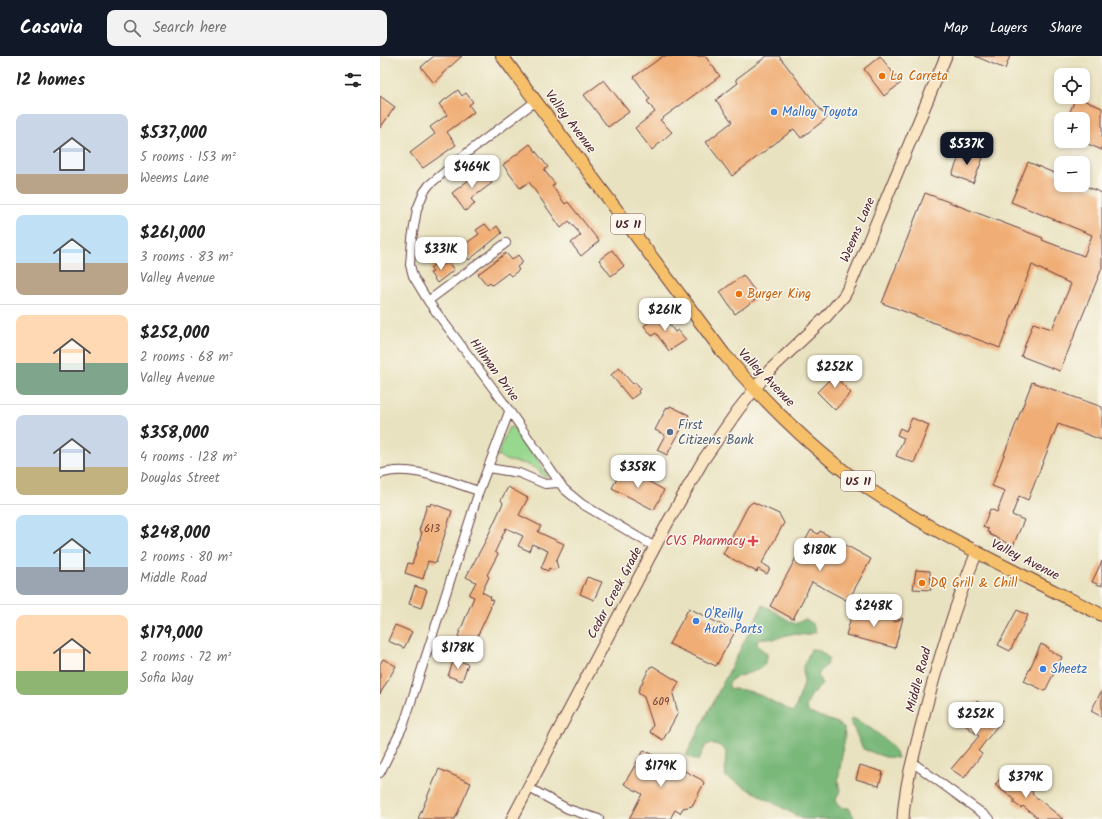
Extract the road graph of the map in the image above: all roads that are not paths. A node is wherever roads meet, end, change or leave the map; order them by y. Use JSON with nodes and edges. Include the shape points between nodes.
{"nodes":[{"id":1,"x":502,"y":56,"type":"edge"},
{"id":2,"x":946,"y":56,"type":"edge"},
{"id":3,"x":536,"y":100,"type":"junction"},
{"id":4,"x":506,"y":244,"type":"dead end"},
{"id":5,"x":428,"y":301,"type":"junction"},
{"id":6,"x":756,"y":389,"type":"junction"},
{"id":7,"x":509,"y":412,"type":"junction"},
{"id":8,"x":488,"y":468,"type":"junction"},
{"id":9,"x":380,"y":474,"type":"edge"},
{"id":10,"x":558,"y":483,"type":"junction"},
{"id":11,"x":479,"y":491,"type":"junction"},
{"id":12,"x":655,"y":547,"type":"junction"},
{"id":13,"x":977,"y":552,"type":"junction"},
{"id":14,"x":1102,"y":615,"type":"edge"},
{"id":15,"x":912,"y":762,"type":"junction"},
{"id":16,"x":380,"y":773,"type":"edge"},
{"id":17,"x":529,"y":788,"type":"junction"},
{"id":18,"x":512,"y":819,"type":"edge"},
{"id":19,"x":598,"y":819,"type":"edge"},
{"id":20,"x":903,"y":819,"type":"edge"},
{"id":21,"x":990,"y":819,"type":"edge"}],
"edges":[{"from":1,"to":3,"type":"main road","name":"Valley Avenue","number":"US 11"},
{"from":2,"to":6,"type":"main road","name":"Weems Lane","via":[[844,296],[826,317],[778,362]]},
{"from":3,"to":5,"type":"street","name":"Hillman Drive","via":[[468,152],[424,192],[417,209],[410,265],[417,286]]},
{"from":3,"to":6,"type":"main road","name":"Valley Avenue","number":"US 11","via":[[724,354]]},
{"from":4,"to":5,"type":"street"},
{"from":5,"to":7,"type":"street","name":"Hillman Drive"},
{"from":6,"to":12,"type":"main road","name":"Cedar Creek Grade","via":[[738,410],[704,460]]},
{"from":6,"to":13,"type":"main road","name":"Valley Avenue","number":"US 11","via":[[819,449],[859,482],[922,522]]},
{"from":7,"to":8,"type":"street","name":"Hillman Drive"},
{"from":7,"to":10,"type":"street"},
{"from":8,"to":10,"type":"street","via":[[519,473],[545,484]]},
{"from":8,"to":11,"type":"street","name":"Hillman Drive"},
{"from":9,"to":11,"type":"street","via":[[392,471],[415,472]]},
{"from":10,"to":12,"type":"street","via":[[582,504]]},
{"from":11,"to":16,"type":"street","name":"Hillman Drive","via":[[404,724]]},
{"from":12,"to":17,"type":"main road","name":"Cedar Creek Grade"},
{"from":13,"to":14,"type":"main road","name":"Valley Avenue","number":"US 11"},
{"from":13,"to":15,"type":"main road","name":"Middle Road","via":[[947,630]]},
{"from":15,"to":20,"type":"main road","name":"Middle Road"},
{"from":15,"to":21,"type":"street"},
{"from":17,"to":18,"type":"main road","name":"Cedar Creek Grade"},
{"from":17,"to":19,"type":"street","via":[[568,809]]}]}
